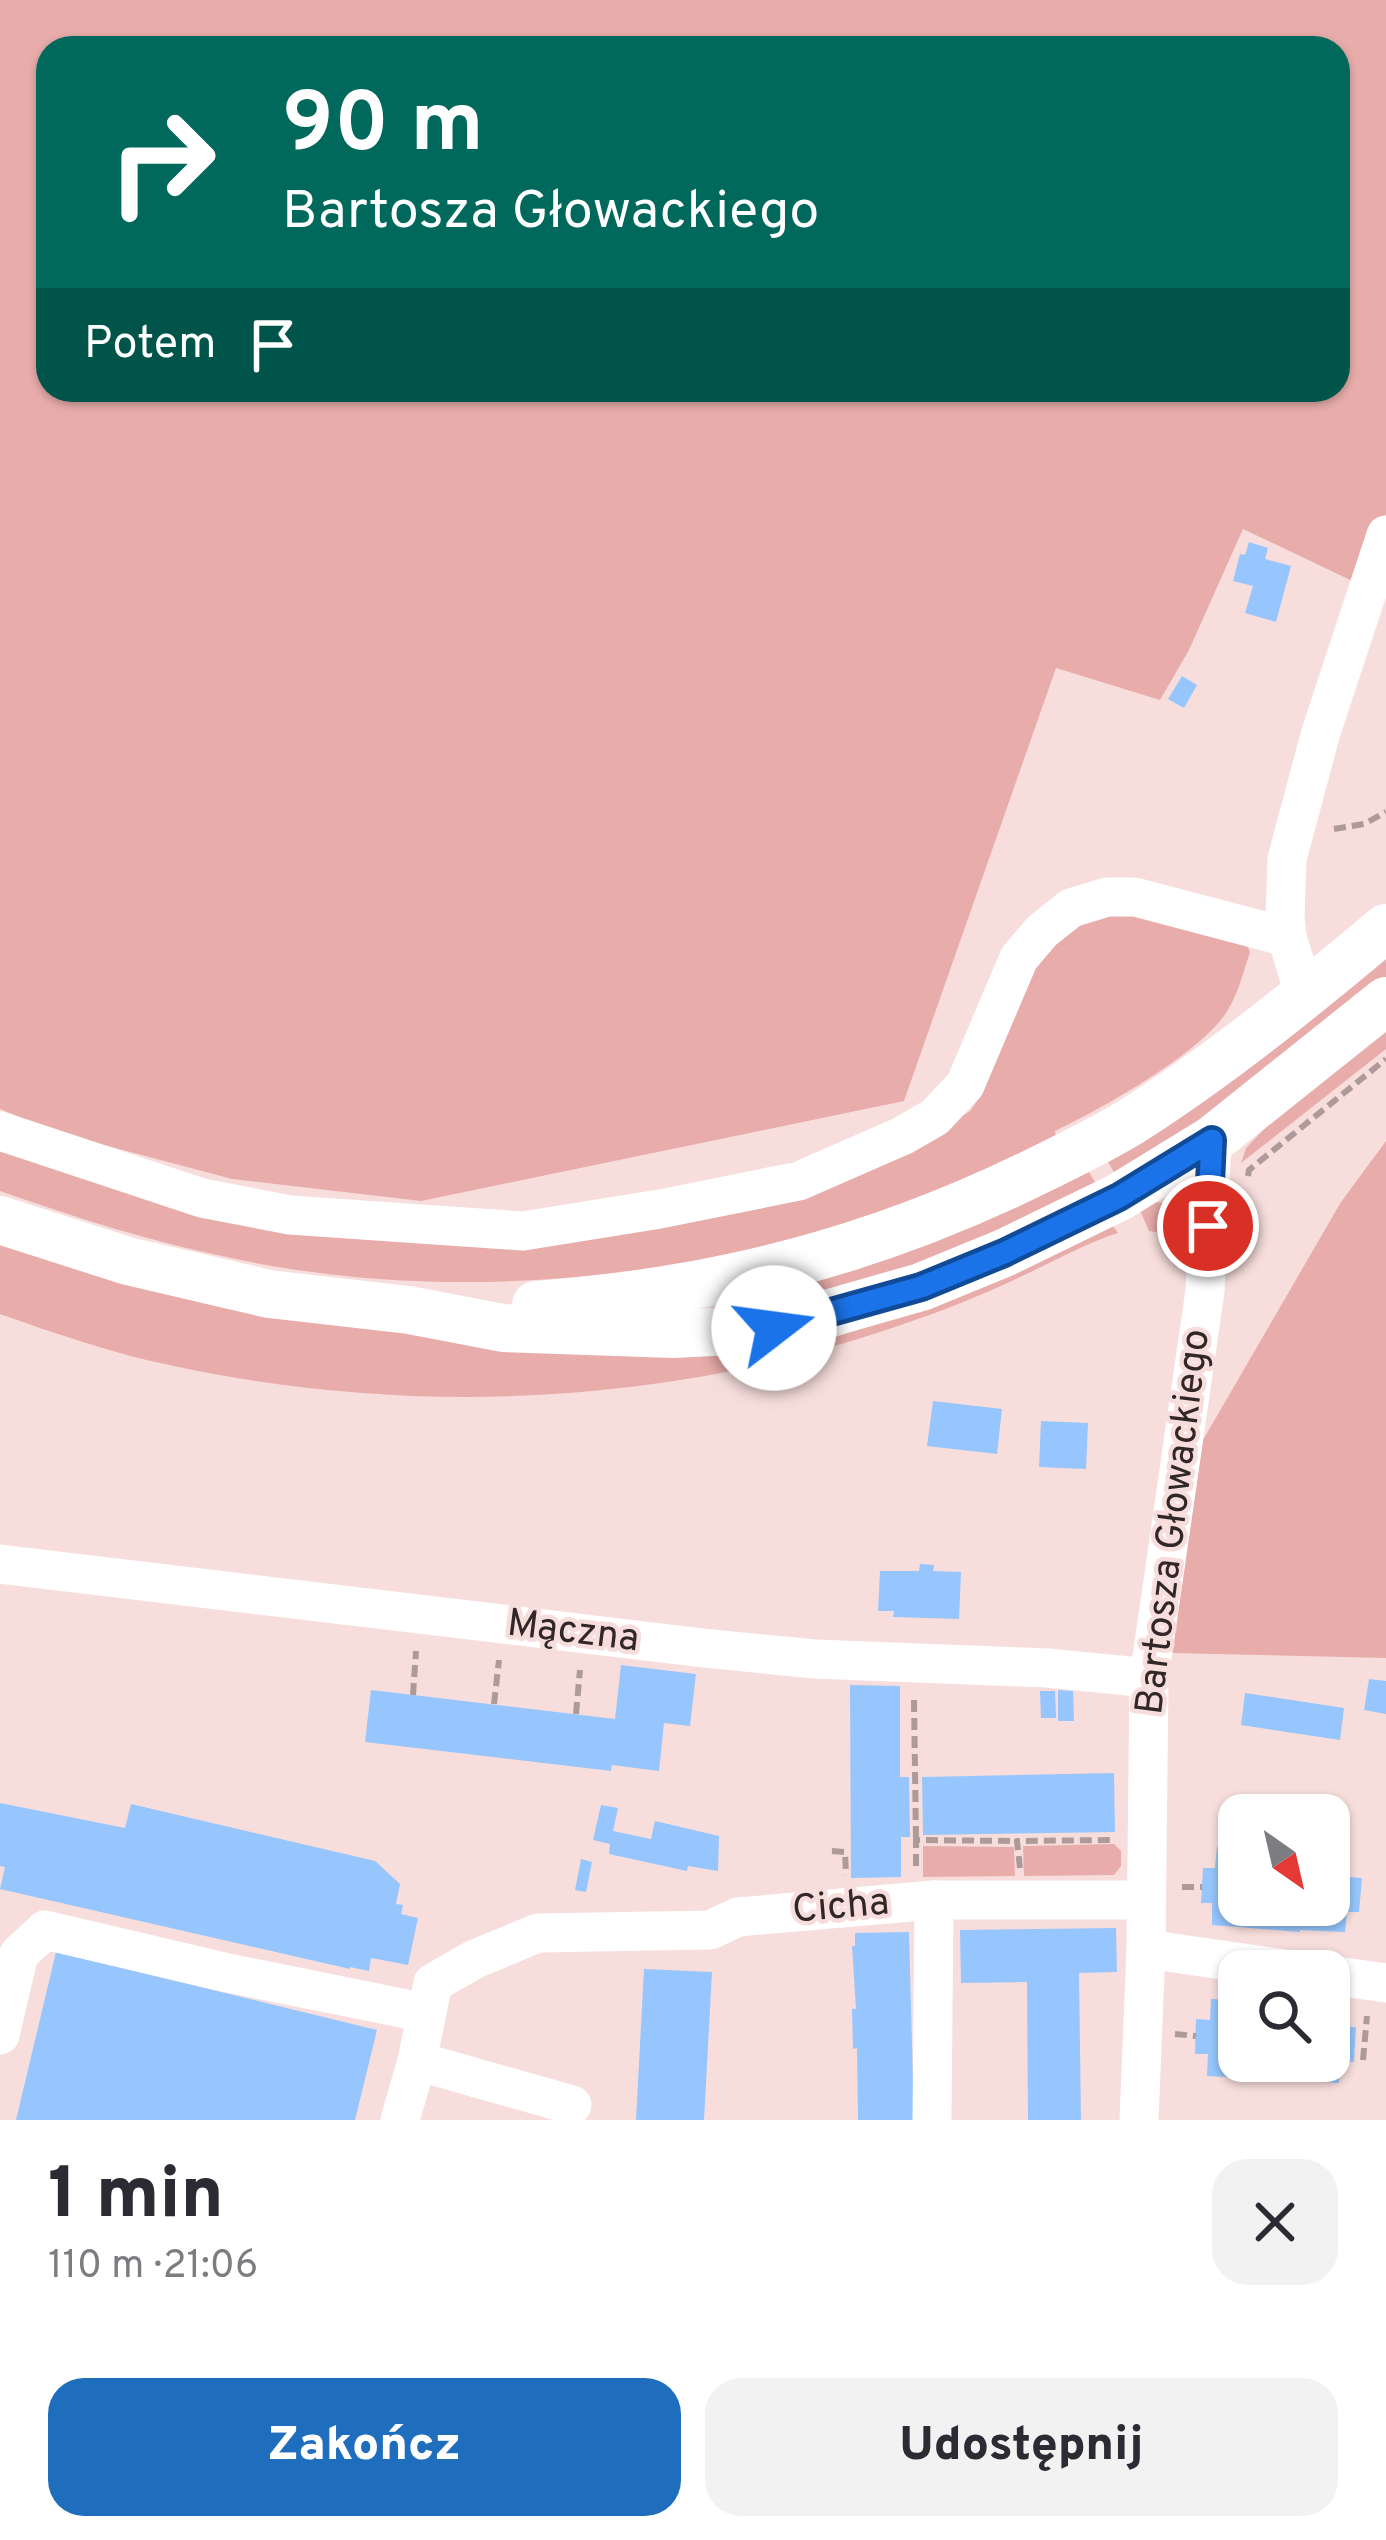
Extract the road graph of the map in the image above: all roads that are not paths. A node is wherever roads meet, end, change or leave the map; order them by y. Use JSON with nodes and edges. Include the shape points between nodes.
{"nodes":[{"id":1,"x":1386,"y":535,"type":"edge"},
{"id":2,"x":1386,"y":928,"type":"edge"},
{"id":3,"x":1287,"y":937,"type":"junction"},
{"id":4,"x":1304,"y":993,"type":"junction"},
{"id":5,"x":1386,"y":1001,"type":"edge"},
{"id":6,"x":0,"y":1131,"type":"edge"},
{"id":7,"x":1212,"y":1140,"type":"junction"},
{"id":8,"x":0,"y":1220,"type":"edge"},
{"id":9,"x":409,"y":1310,"type":"junction"},
{"id":10,"x":0,"y":1564,"type":"edge"},
{"id":11,"x":1148,"y":1678,"type":"junction"},
{"id":12,"x":934,"y":1900,"type":"junction"},
{"id":13,"x":1146,"y":1900,"type":"junction"},
{"id":14,"x":1146,"y":1949,"type":"junction"},
{"id":15,"x":1218,"y":1959,"type":"edge"},
{"id":16,"x":427,"y":2013,"type":"junction"},
{"id":17,"x":0,"y":2035,"type":"edge"},
{"id":18,"x":417,"y":2061,"type":"junction"},
{"id":19,"x":572,"y":2105,"type":"dead end"},
{"id":20,"x":400,"y":2120,"type":"edge"},
{"id":21,"x":932,"y":2120,"type":"edge"},
{"id":22,"x":1138,"y":2120,"type":"edge"}],
"edges":[{"from":1,"to":3,"type":"street","via":[[1294,826]]},
{"from":2,"to":4,"type":"main road"},
{"from":3,"to":4,"type":"street"},
{"from":3,"to":6,"type":"street","via":[[1135,897],[1071,908],[1019,958],[965,1085],[935,1118],[799,1181],[523,1231],[268,1211],[202,1198]]},
{"from":4,"to":9,"type":"main road","via":[[1131,1121],[921,1224],[722,1282],[560,1303]]},
{"from":5,"to":7,"type":"main road"},
{"from":7,"to":9,"type":"main road","via":[[1004,1253],[921,1287],[774,1328],[503,1328]]},
{"from":7,"to":11,"type":"street","name":"Bartosza Głowackiego","via":[[1205,1291]]},
{"from":8,"to":9,"type":"main road","via":[[269,1294]]},
{"from":10,"to":11,"type":"street","name":"Mączna","via":[[703,1648]]},
{"from":11,"to":13,"type":"street","name":"Bartosza Głowackiego"},
{"from":12,"to":13,"type":"street","name":"Cicha"},
{"from":12,"to":16,"type":"street","name":"Cicha","via":[[738,1917],[710,1930],[538,1934],[433,1983]]},
{"from":12,"to":21,"type":"street"},
{"from":13,"to":14,"type":"street","name":"Bartosza Głowackiego"},
{"from":14,"to":15,"type":"street"},
{"from":14,"to":22,"type":"street","name":"Bartosza Głowackiego"},
{"from":16,"to":17,"type":"street","via":[[45,1930],[19,1954]]},
{"from":16,"to":18,"type":"street"},
{"from":18,"to":19,"type":"street"},
{"from":18,"to":20,"type":"street"}]}
